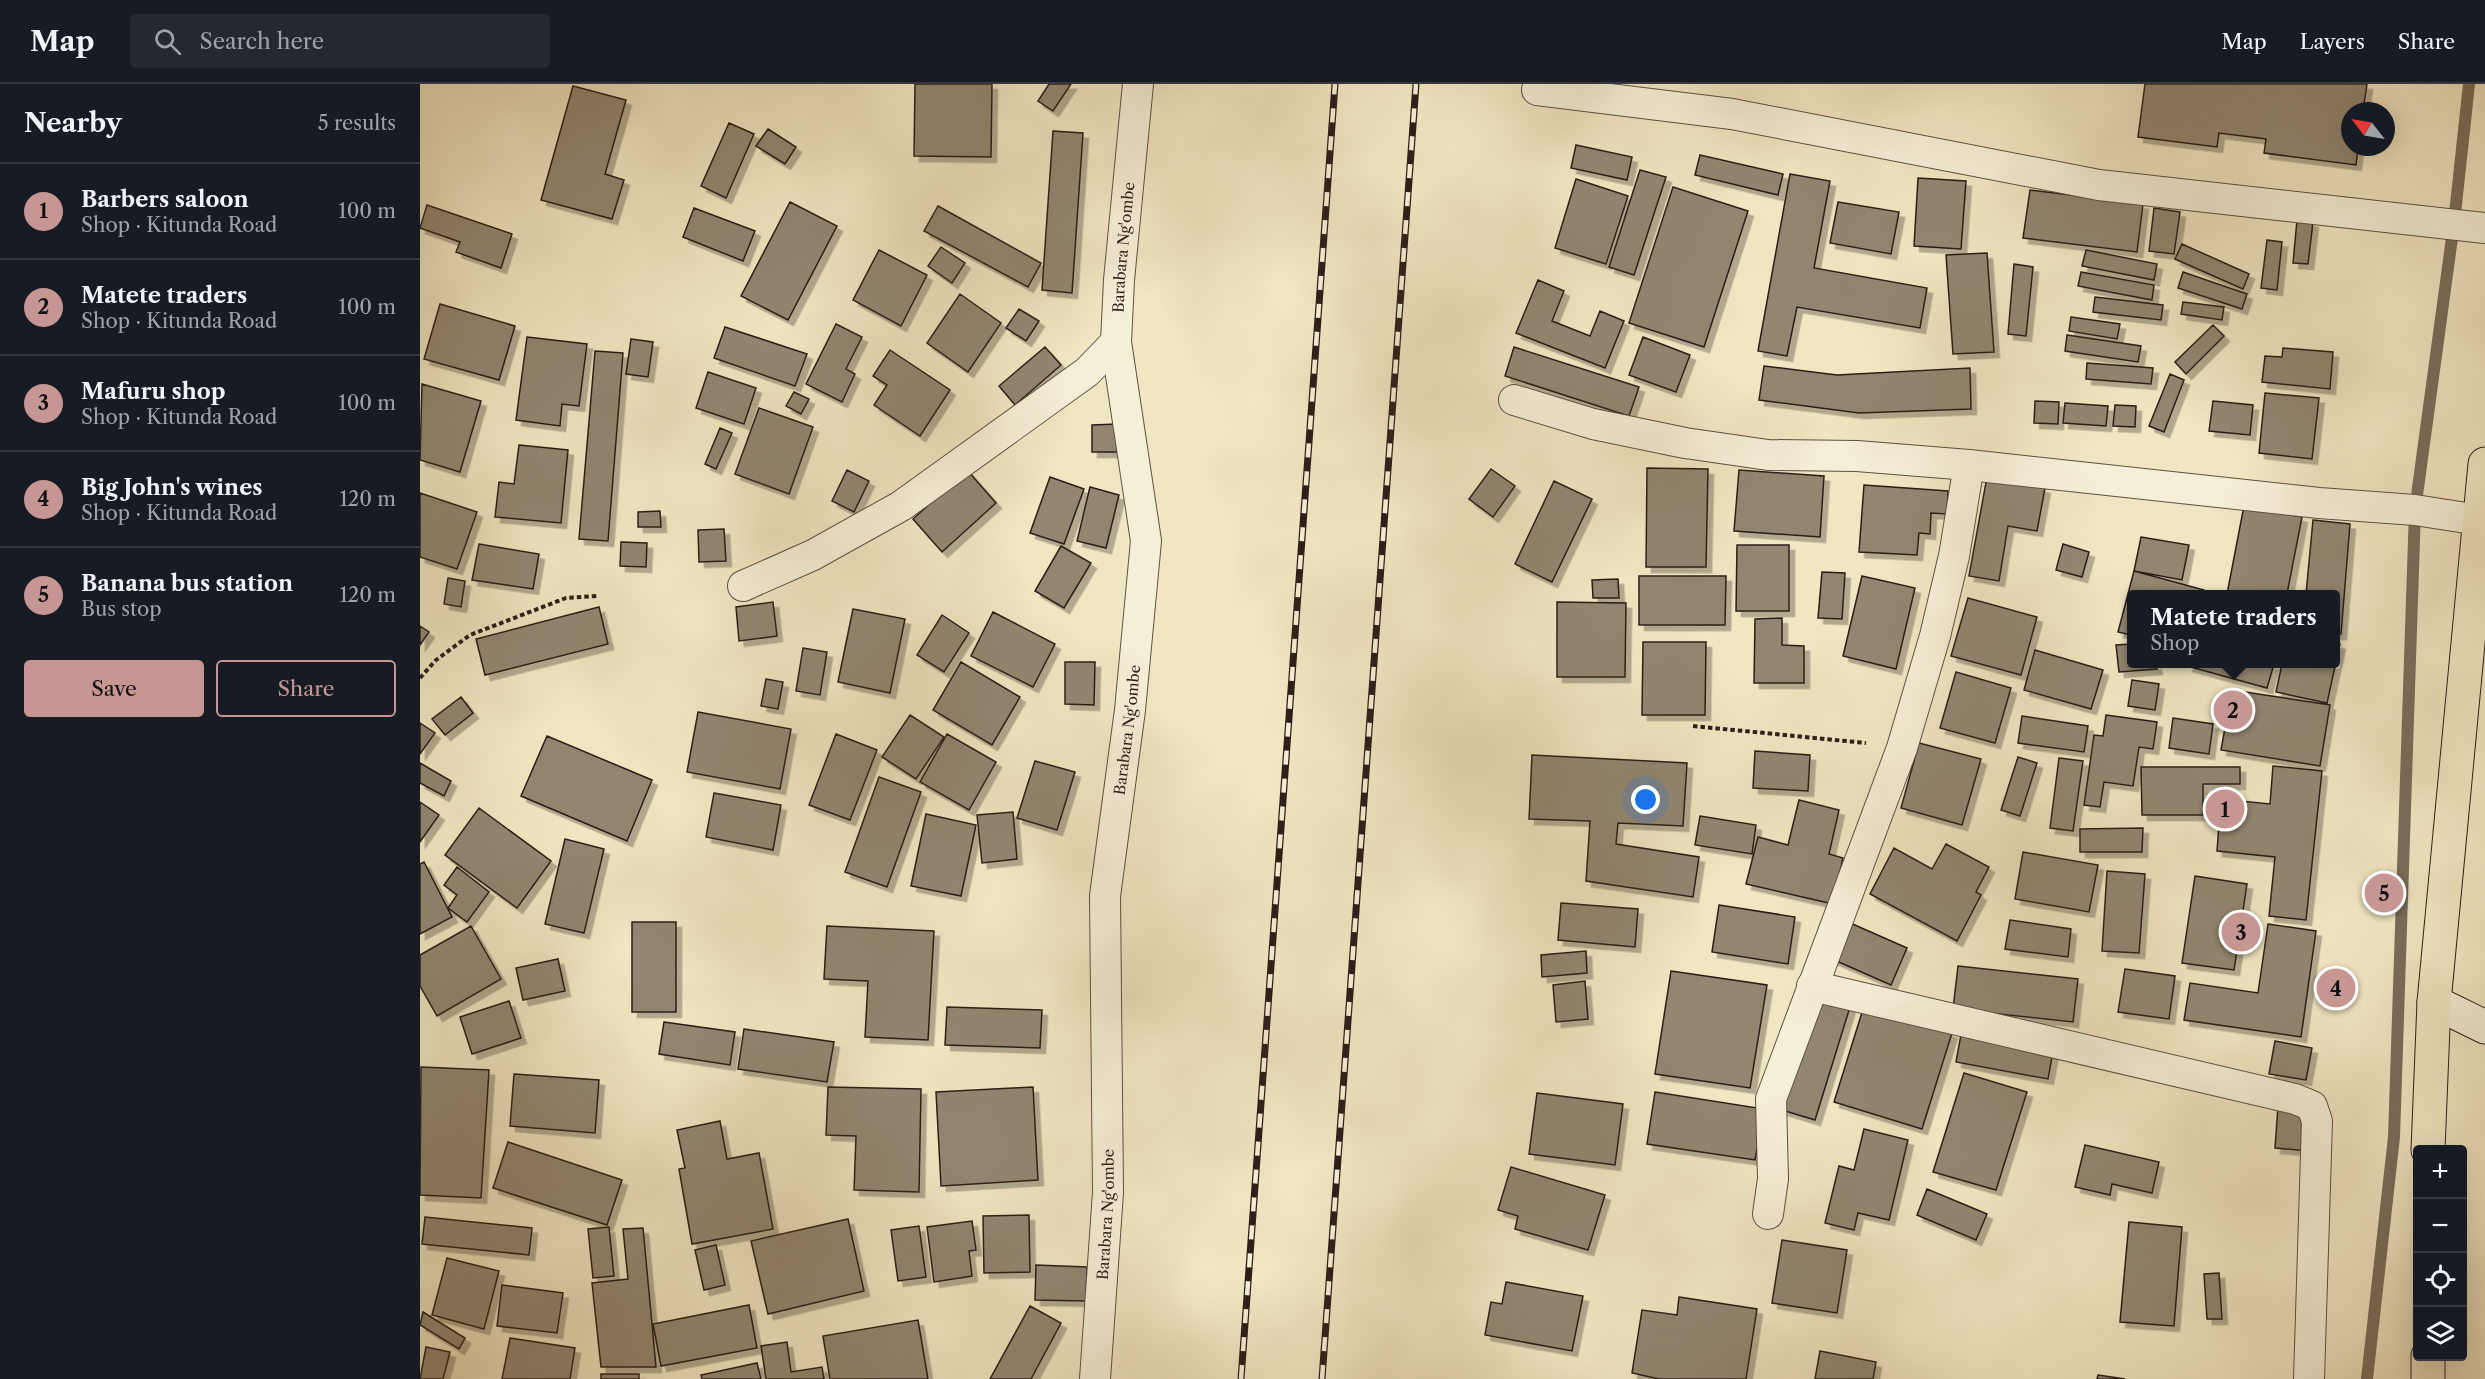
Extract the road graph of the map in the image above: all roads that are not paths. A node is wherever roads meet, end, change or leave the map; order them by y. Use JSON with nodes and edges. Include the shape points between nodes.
{"nodes":[{"id":1,"x":1138,"y":84,"type":"edge"},
{"id":2,"x":1537,"y":90,"type":"dead end"},
{"id":3,"x":2485,"y":228,"type":"edge"},
{"id":4,"x":1116,"y":342,"type":"junction"},
{"id":5,"x":1514,"y":400,"type":"dead end"},
{"id":6,"x":1969,"y":465,"type":"junction"},
{"id":7,"x":2485,"y":465,"type":"edge"},
{"id":8,"x":2479,"y":520,"type":"junction"},
{"id":9,"x":743,"y":586,"type":"dead end"},
{"id":10,"x":1812,"y":986,"type":"junction"},
{"id":11,"x":2433,"y":1002,"type":"junction"},
{"id":12,"x":2485,"y":1027,"type":"edge"},
{"id":13,"x":2427,"y":1145,"type":"edge"},
{"id":14,"x":1768,"y":1214,"type":"dead end"},
{"id":15,"x":2428,"y":1361,"type":"edge"},
{"id":16,"x":1095,"y":1379,"type":"edge"},
{"id":17,"x":2309,"y":1379,"type":"edge"},
{"id":18,"x":2428,"y":1379,"type":"edge"}],
"edges":[{"from":1,"to":4,"type":"street","name":"Barabara Ng'ombe"},
{"from":2,"to":3,"type":"street","via":[[1732,114],[2099,185]]},
{"from":4,"to":9,"type":"street","via":[[1087,372],[901,507],[813,555]]},
{"from":4,"to":16,"type":"street","name":"Barabara Ng'ombe","via":[[1146,541],[1131,710],[1105,896],[1108,1192]]},
{"from":5,"to":6,"type":"street","via":[[1593,424],[1768,455],[1857,456]]},
{"from":6,"to":8,"type":"street","via":[[2415,510]]},
{"from":6,"to":10,"type":"street","via":[[1935,636],[1902,748]]},
{"from":7,"to":8,"type":"main road"},
{"from":8,"to":11,"type":"main road"},
{"from":10,"to":14,"type":"street","via":[[1770,1099],[1773,1179]]},
{"from":10,"to":17,"type":"street","via":[[2295,1099],[2312,1107],[2317,1121]]},
{"from":11,"to":12,"type":"street"},
{"from":11,"to":13,"type":"main road"},
{"from":15,"to":18,"type":"main road"}]}
